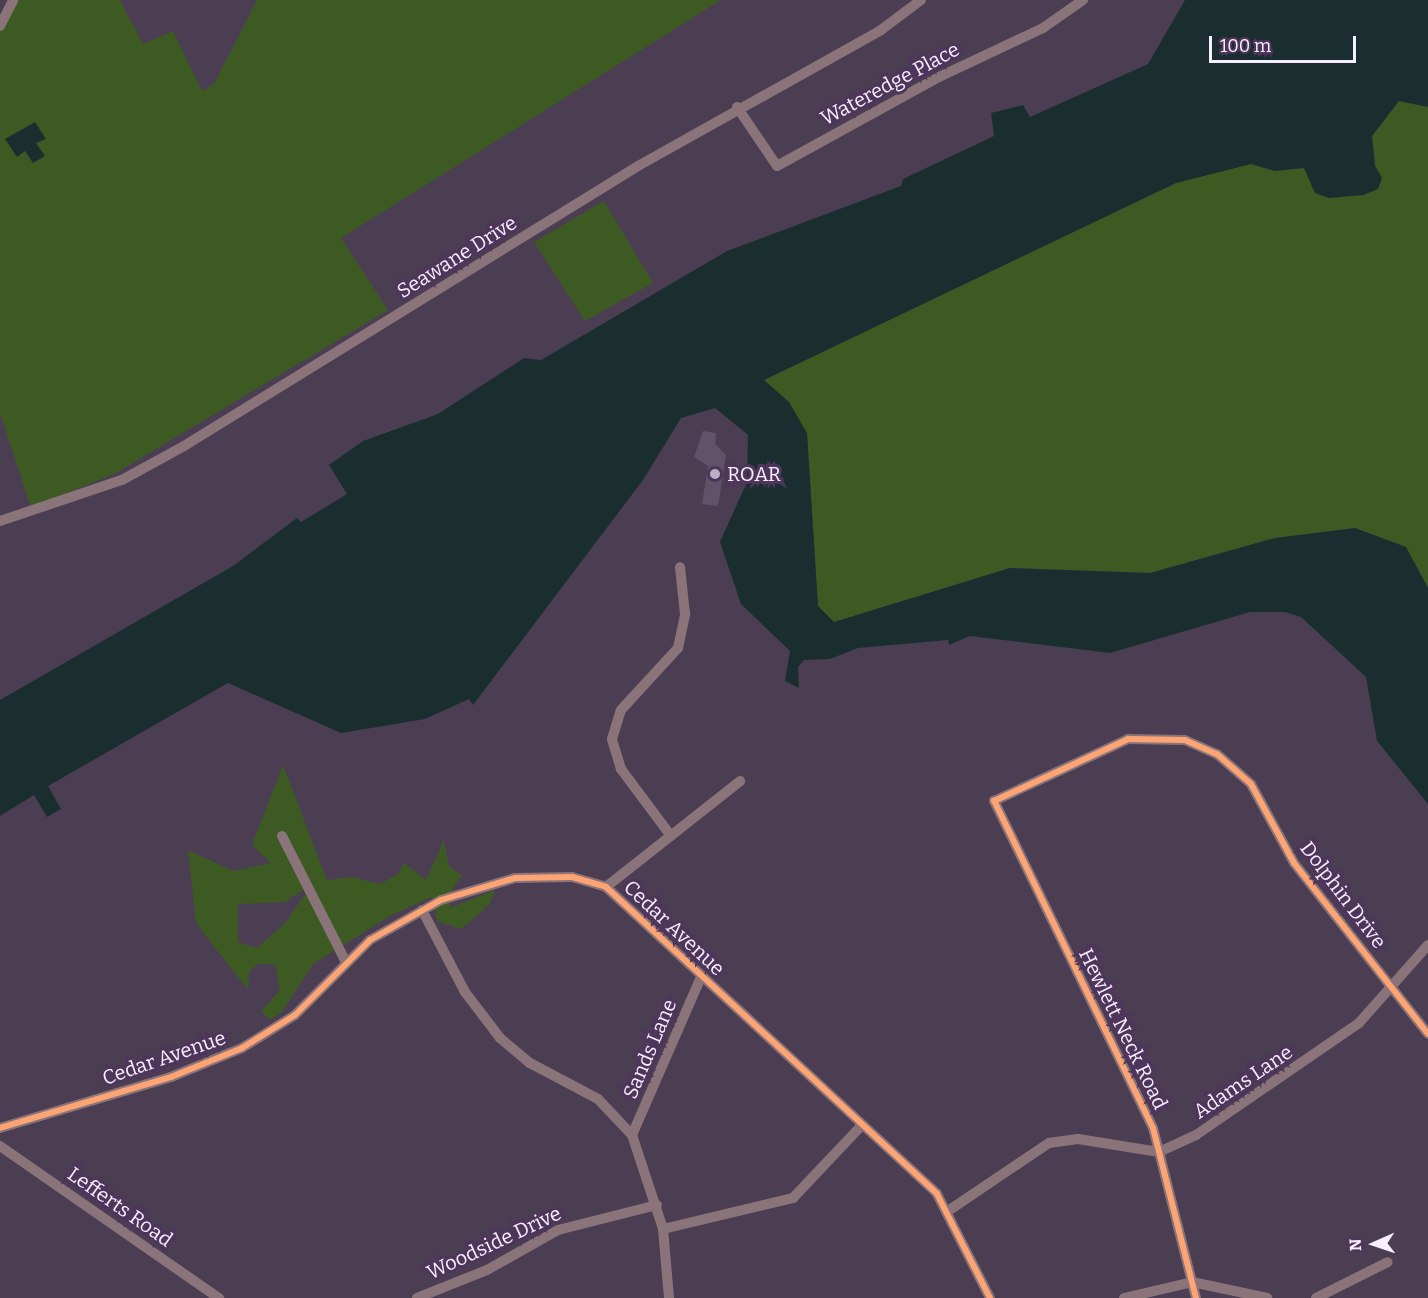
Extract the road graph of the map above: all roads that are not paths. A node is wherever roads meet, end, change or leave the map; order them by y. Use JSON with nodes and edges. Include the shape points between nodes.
{"nodes":[{"id":1,"x":13,"y":0,"type":"edge"},
{"id":2,"x":921,"y":0,"type":"edge"},
{"id":3,"x":1083,"y":0,"type":"edge"},
{"id":4,"x":0,"y":26,"type":"edge"},
{"id":5,"x":737,"y":107,"type":"junction"},
{"id":6,"x":0,"y":521,"type":"edge"},
{"id":7,"x":680,"y":567,"type":"dead end"},
{"id":8,"x":740,"y":781,"type":"dead end"},
{"id":9,"x":1009,"y":794,"type":"joint"},
{"id":10,"x":282,"y":836,"type":"dead end"},
{"id":11,"x":671,"y":836,"type":"junction"},
{"id":12,"x":606,"y":887,"type":"junction"},
{"id":13,"x":422,"y":910,"type":"junction"},
{"id":14,"x":1428,"y":945,"type":"edge"},
{"id":15,"x":346,"y":962,"type":"junction"},
{"id":16,"x":701,"y":977,"type":"junction"},
{"id":17,"x":1392,"y":989,"type":"junction"},
{"id":18,"x":1428,"y":1035,"type":"edge"},
{"id":19,"x":862,"y":1125,"type":"junction"},
{"id":20,"x":0,"y":1128,"type":"edge"},
{"id":21,"x":632,"y":1135,"type":"junction"},
{"id":22,"x":0,"y":1146,"type":"edge"},
{"id":23,"x":1159,"y":1152,"type":"junction"},
{"id":24,"x":657,"y":1205,"type":"junction"},
{"id":25,"x":948,"y":1211,"type":"junction"},
{"id":26,"x":663,"y":1229,"type":"junction"},
{"id":27,"x":1388,"y":1262,"type":"dead end"},
{"id":28,"x":1192,"y":1282,"type":"junction"},
{"id":29,"x":219,"y":1298,"type":"edge"},
{"id":30,"x":417,"y":1298,"type":"edge"},
{"id":31,"x":669,"y":1298,"type":"edge"},
{"id":32,"x":990,"y":1298,"type":"edge"},
{"id":33,"x":1124,"y":1298,"type":"edge"},
{"id":34,"x":1196,"y":1298,"type":"edge"},
{"id":35,"x":1267,"y":1298,"type":"edge"},
{"id":36,"x":1316,"y":1298,"type":"edge"}],
"edges":[{"from":1,"to":4,"type":"street"},
{"from":2,"to":5,"type":"street","name":"Seawane Drive","via":[[881,30]]},
{"from":3,"to":5,"type":"street","name":"Wateredge Place","via":[[1043,28],[939,77],[777,166]]},
{"from":5,"to":6,"type":"street","name":"Seawane Drive","via":[[184,446],[122,480]]},
{"from":7,"to":11,"type":"street","via":[[685,614],[678,648],[615,724],[613,752],[621,770]]},
{"from":8,"to":11,"type":"street"},
{"from":9,"to":17,"type":"street","name":"Dolphin Drive","via":[[1128,739],[1160,736],[1202,746],[1251,784],[1294,863]]},
{"from":9,"to":23,"type":"street","name":"Hewlett Neck Road","via":[[994,801],[1111,1039]]},
{"from":10,"to":15,"type":"street"},
{"from":11,"to":12,"type":"street"},
{"from":12,"to":13,"type":"street","name":"Cedar Avenue","via":[[573,877],[529,876],[473,889]]},
{"from":12,"to":16,"type":"street","name":"Cedar Avenue"},
{"from":13,"to":15,"type":"street","name":"Cedar Avenue","via":[[370,940]]},
{"from":13,"to":21,"type":"street","via":[[465,992],[500,1038],[530,1063],[598,1099]]},
{"from":14,"to":17,"type":"street","name":"Adams Lane"},
{"from":15,"to":20,"type":"street","name":"Cedar Avenue","via":[[295,1015],[242,1048],[171,1077]]},
{"from":16,"to":19,"type":"street","name":"Cedar Avenue"},
{"from":16,"to":21,"type":"street","name":"Sands Lane"},
{"from":17,"to":18,"type":"street","name":"Dolphin Drive"},
{"from":17,"to":23,"type":"street","name":"Adams Lane","via":[[1322,1050],[1196,1135]]},
{"from":19,"to":25,"type":"street","name":"Cedar Avenue"},
{"from":19,"to":26,"type":"street","via":[[793,1198]]},
{"from":21,"to":24,"type":"street"},
{"from":22,"to":29,"type":"street","name":"Lefferts Road"},
{"from":23,"to":25,"type":"street","via":[[1078,1139],[1049,1143]]},
{"from":23,"to":28,"type":"street","name":"Hewlett Neck Road"},
{"from":24,"to":26,"type":"street"},
{"from":24,"to":30,"type":"street","name":"Woodside Drive","via":[[558,1230],[485,1271]]},
{"from":25,"to":32,"type":"street","name":"Cedar Avenue"},
{"from":26,"to":31,"type":"street"},
{"from":27,"to":36,"type":"street"},
{"from":28,"to":33,"type":"street"},
{"from":28,"to":34,"type":"street","name":"Hewlett Neck Road"},
{"from":28,"to":35,"type":"street"}]}
